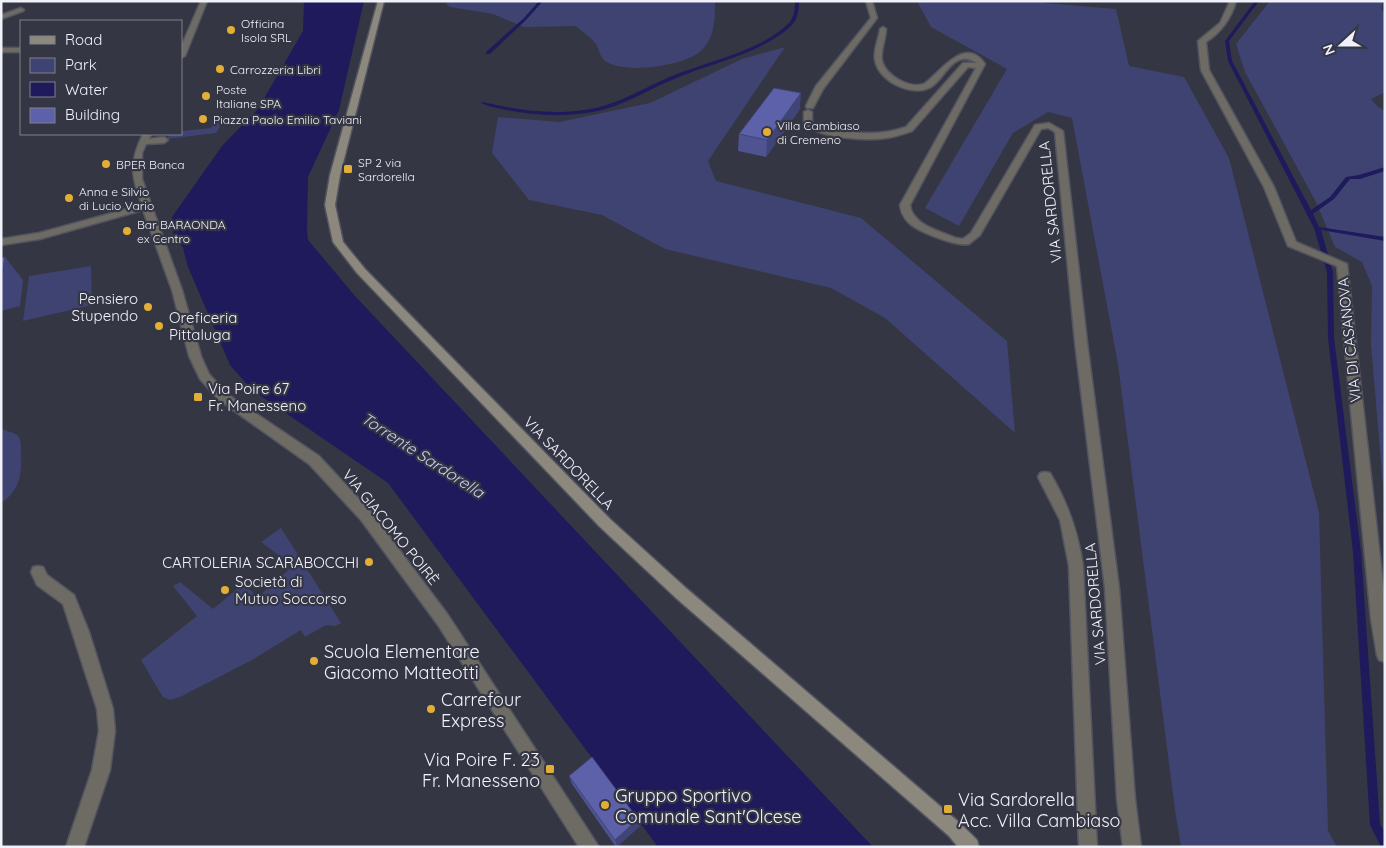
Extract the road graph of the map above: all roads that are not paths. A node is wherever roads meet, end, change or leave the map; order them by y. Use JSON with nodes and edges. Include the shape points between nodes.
{"nodes":[{"id":1,"x":204,"y":1,"type":"edge"},
{"id":2,"x":869,"y":1,"type":"edge"},
{"id":3,"x":1233,"y":1,"type":"edge"},
{"id":4,"x":380,"y":6,"type":"edge"},
{"id":5,"x":22,"y":10,"type":"dead end"},
{"id":6,"x":1,"y":18,"type":"edge"},
{"id":7,"x":883,"y":29,"type":"dead end"},
{"id":8,"x":183,"y":49,"type":"edge"},
{"id":9,"x":1,"y":50,"type":"edge"},
{"id":10,"x":20,"y":50,"type":"edge"},
{"id":11,"x":980,"y":66,"type":"junction"},
{"id":12,"x":145,"y":138,"type":"edge"},
{"id":13,"x":164,"y":140,"type":"dead end"},
{"id":14,"x":147,"y":206,"type":"junction"},
{"id":15,"x":1,"y":242,"type":"edge"},
{"id":16,"x":1045,"y":477,"type":"dead end"},
{"id":17,"x":38,"y":572,"type":"dead end"},
{"id":18,"x":1385,"y":655,"type":"edge"},
{"id":19,"x":75,"y":847,"type":"edge"},
{"id":20,"x":590,"y":847,"type":"edge"},
{"id":21,"x":970,"y":847,"type":"edge"},
{"id":22,"x":1088,"y":847,"type":"edge"},
{"id":23,"x":1132,"y":847,"type":"edge"}],
"edges":[{"from":1,"to":8,"type":"street"},
{"from":2,"to":11,"type":"street","via":[[874,18],[819,88],[809,109],[808,123],[813,128],[867,137],[901,133],[909,129],[966,65]]},
{"from":3,"to":18,"type":"street","name":"VIA DI CASANOVA","via":[[1231,13],[1218,31],[1202,41],[1205,70],[1269,187],[1292,244],[1342,264]]},
{"from":4,"to":21,"type":"main road","name":"VIA SARDORELLA","via":[[335,175],[330,205],[338,242],[361,271],[605,523],[681,593],[955,830]]},
{"from":5,"to":6,"type":"street"},
{"from":7,"to":11,"type":"street","via":[[878,59],[886,72],[904,86],[913,89],[927,86],[958,57],[974,57],[980,61]]},
{"from":9,"to":10,"type":"street"},
{"from":11,"to":23,"type":"street","name":"VIA SARDORELLA","via":[[905,205],[906,213],[913,222],[946,238],[966,242],[975,235],[1038,127],[1049,125],[1059,131],[1112,588]]},
{"from":12,"to":13,"type":"street"},
{"from":12,"to":14,"type":"street","name":"VIA GIACOMO POIRÈ","via":[[138,152],[137,179]]},
{"from":14,"to":15,"type":"street","via":[[40,236]]},
{"from":14,"to":20,"type":"street","name":"VIA GIACOMO POIRÈ","via":[[204,376],[223,397],[314,460],[366,516],[442,620]]},
{"from":16,"to":22,"type":"street","via":[[1062,503],[1072,532]]},
{"from":17,"to":19,"type":"street","via":[[42,580],[69,600],[105,709],[107,731],[101,770]]}]}
